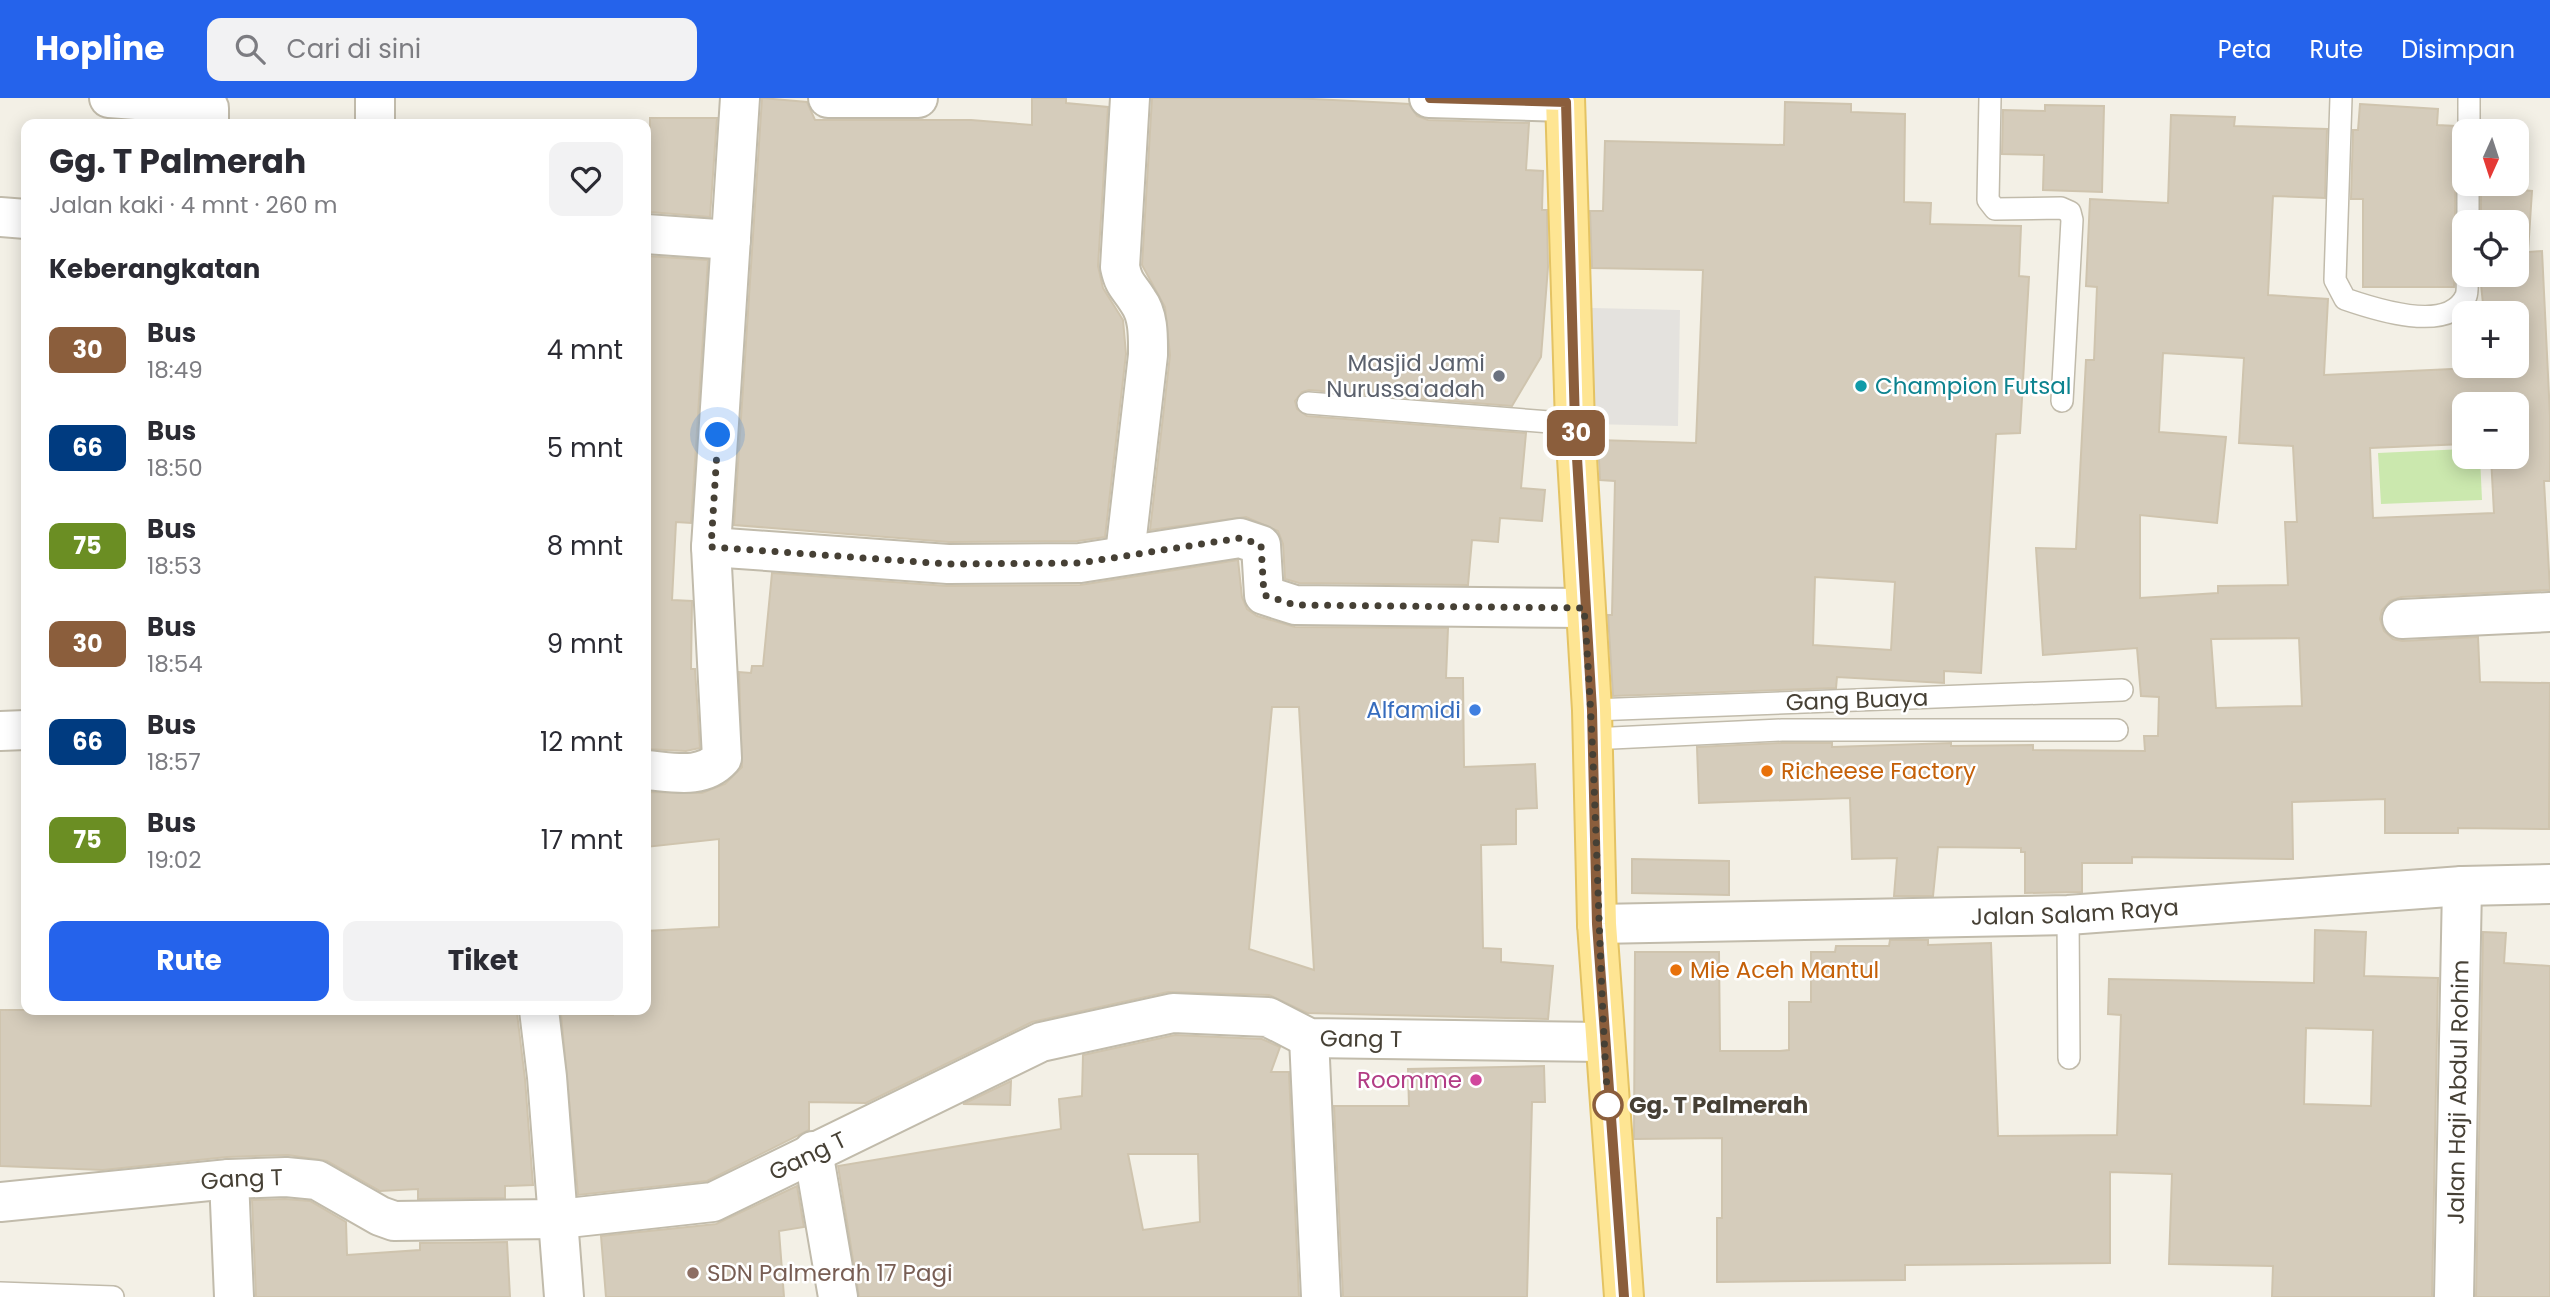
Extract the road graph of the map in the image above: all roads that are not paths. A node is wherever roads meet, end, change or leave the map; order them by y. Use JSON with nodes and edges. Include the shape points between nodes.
{"nodes":[{"id":1,"x":109,"y":98,"type":"edge"},
{"id":2,"x":375,"y":98,"type":"edge"},
{"id":3,"x":740,"y":98,"type":"edge"},
{"id":4,"x":828,"y":98,"type":"edge"},
{"id":5,"x":918,"y":98,"type":"edge"},
{"id":6,"x":1130,"y":98,"type":"edge"},
{"id":7,"x":1430,"y":98,"type":"edge"},
{"id":8,"x":1990,"y":98,"type":"edge"},
{"id":9,"x":2341,"y":98,"type":"edge"},
{"id":10,"x":2469,"y":98,"type":"edge"},
{"id":11,"x":1565,"y":100,"type":"edge"},
{"id":12,"x":209,"y":119,"type":"edge"},
{"id":13,"x":375,"y":119,"type":"edge"},
{"id":14,"x":2469,"y":119,"type":"edge"},
{"id":15,"x":0,"y":217,"type":"edge"},
{"id":16,"x":21,"y":219,"type":"edge"},
{"id":17,"x":651,"y":233,"type":"edge"},
{"id":18,"x":731,"y":240,"type":"junction"},
{"id":19,"x":2467,"y":287,"type":"edge"},
{"id":20,"x":2062,"y":401,"type":"dead end"},
{"id":21,"x":1308,"y":403,"type":"dead end"},
{"id":22,"x":1575,"y":424,"type":"junction"},
{"id":23,"x":711,"y":547,"type":"junction"},
{"id":24,"x":1125,"y":554,"type":"junction"},
{"id":25,"x":1584,"y":608,"type":"junction"},
{"id":26,"x":2550,"y":612,"type":"edge"},
{"id":27,"x":2402,"y":619,"type":"dead end"},
{"id":28,"x":2122,"y":690,"type":"dead end"},
{"id":29,"x":1592,"y":725,"type":"junction"},
{"id":30,"x":21,"y":730,"type":"edge"},
{"id":31,"x":2117,"y":730,"type":"dead end"},
{"id":32,"x":0,"y":731,"type":"edge"},
{"id":33,"x":651,"y":770,"type":"edge"},
{"id":34,"x":2550,"y":884,"type":"edge"},
{"id":35,"x":2462,"y":886,"type":"junction"},
{"id":36,"x":2068,"y":915,"type":"junction"},
{"id":37,"x":1597,"y":924,"type":"junction"},
{"id":38,"x":538,"y":1015,"type":"edge"},
{"id":39,"x":1309,"y":1038,"type":"junction"},
{"id":40,"x":1603,"y":1042,"type":"junction"},
{"id":41,"x":2069,"y":1058,"type":"dead end"},
{"id":42,"x":813,"y":1151,"type":"junction"},
{"id":43,"x":229,"y":1179,"type":"junction"},
{"id":44,"x":0,"y":1202,"type":"edge"},
{"id":45,"x":559,"y":1229,"type":"junction"},
{"id":46,"x":0,"y":1293,"type":"edge"},
{"id":47,"x":113,"y":1297,"type":"edge"},
{"id":48,"x":234,"y":1297,"type":"edge"},
{"id":49,"x":564,"y":1297,"type":"edge"},
{"id":50,"x":838,"y":1297,"type":"edge"},
{"id":51,"x":1321,"y":1297,"type":"edge"},
{"id":52,"x":1624,"y":1297,"type":"edge"},
{"id":53,"x":2454,"y":1297,"type":"edge"}],
"edges":[{"from":1,"to":12,"type":"street","via":[[205,105]]},
{"from":2,"to":13,"type":"street"},
{"from":3,"to":18,"type":"street"},
{"from":4,"to":5,"type":"street"},
{"from":6,"to":24,"type":"street","via":[[1120,267],[1123,283],[1140,302],[1148,327],[1148,355]]},
{"from":7,"to":11,"type":"street"},
{"from":8,"to":20,"type":"lane","via":[[1989,200],[1995,209],[2061,208],[2070,212],[2072,220]]},
{"from":9,"to":19,"type":"lane","via":[[2334,280],[2345,299],[2383,312],[2439,317],[2456,309],[2467,295]]},
{"from":10,"to":14,"type":"lane"},
{"from":11,"to":22,"type":"main road"},
{"from":15,"to":16,"type":"street"},
{"from":17,"to":18,"type":"street"},
{"from":18,"to":23,"type":"street"},
{"from":21,"to":22,"type":"lane"},
{"from":22,"to":25,"type":"main road"},
{"from":23,"to":24,"type":"street","via":[[948,564],[1080,563]]},
{"from":23,"to":33,"type":"street","via":[[722,758],[701,773]]},
{"from":24,"to":25,"type":"street","via":[[1240,538],[1261,545],[1264,595],[1295,605]]},
{"from":25,"to":29,"type":"main road"},
{"from":26,"to":27,"type":"street"},
{"from":28,"to":29,"type":"lane","name":"Gang Buaya"},
{"from":29,"to":31,"type":"lane"},
{"from":29,"to":37,"type":"main road"},
{"from":30,"to":32,"type":"street"},
{"from":34,"to":35,"type":"street","name":"Jalan Salam Raya"},
{"from":35,"to":36,"type":"street","name":"Jalan Salam Raya"},
{"from":35,"to":53,"type":"street","name":"Jalan Haji Abdul Rohim"},
{"from":36,"to":37,"type":"street","name":"Jalan Salam Raya"},
{"from":36,"to":41,"type":"lane"},
{"from":37,"to":40,"type":"main road"},
{"from":38,"to":45,"type":"street"},
{"from":39,"to":40,"type":"street","name":"Gang T"},
{"from":39,"to":42,"type":"street","name":"Gang T","via":[[1268,1017],[1173,1013],[1041,1042]]},
{"from":39,"to":51,"type":"street"},
{"from":40,"to":52,"type":"main road"},
{"from":42,"to":45,"type":"street","name":"Gang T","via":[[713,1202]]},
{"from":42,"to":50,"type":"street"},
{"from":43,"to":44,"type":"street","name":"Gang T"},
{"from":43,"to":45,"type":"street","name":"Gang T","via":[[317,1180],[394,1221]]},
{"from":43,"to":48,"type":"street"},
{"from":45,"to":49,"type":"street"},
{"from":46,"to":47,"type":"lane"}]}
